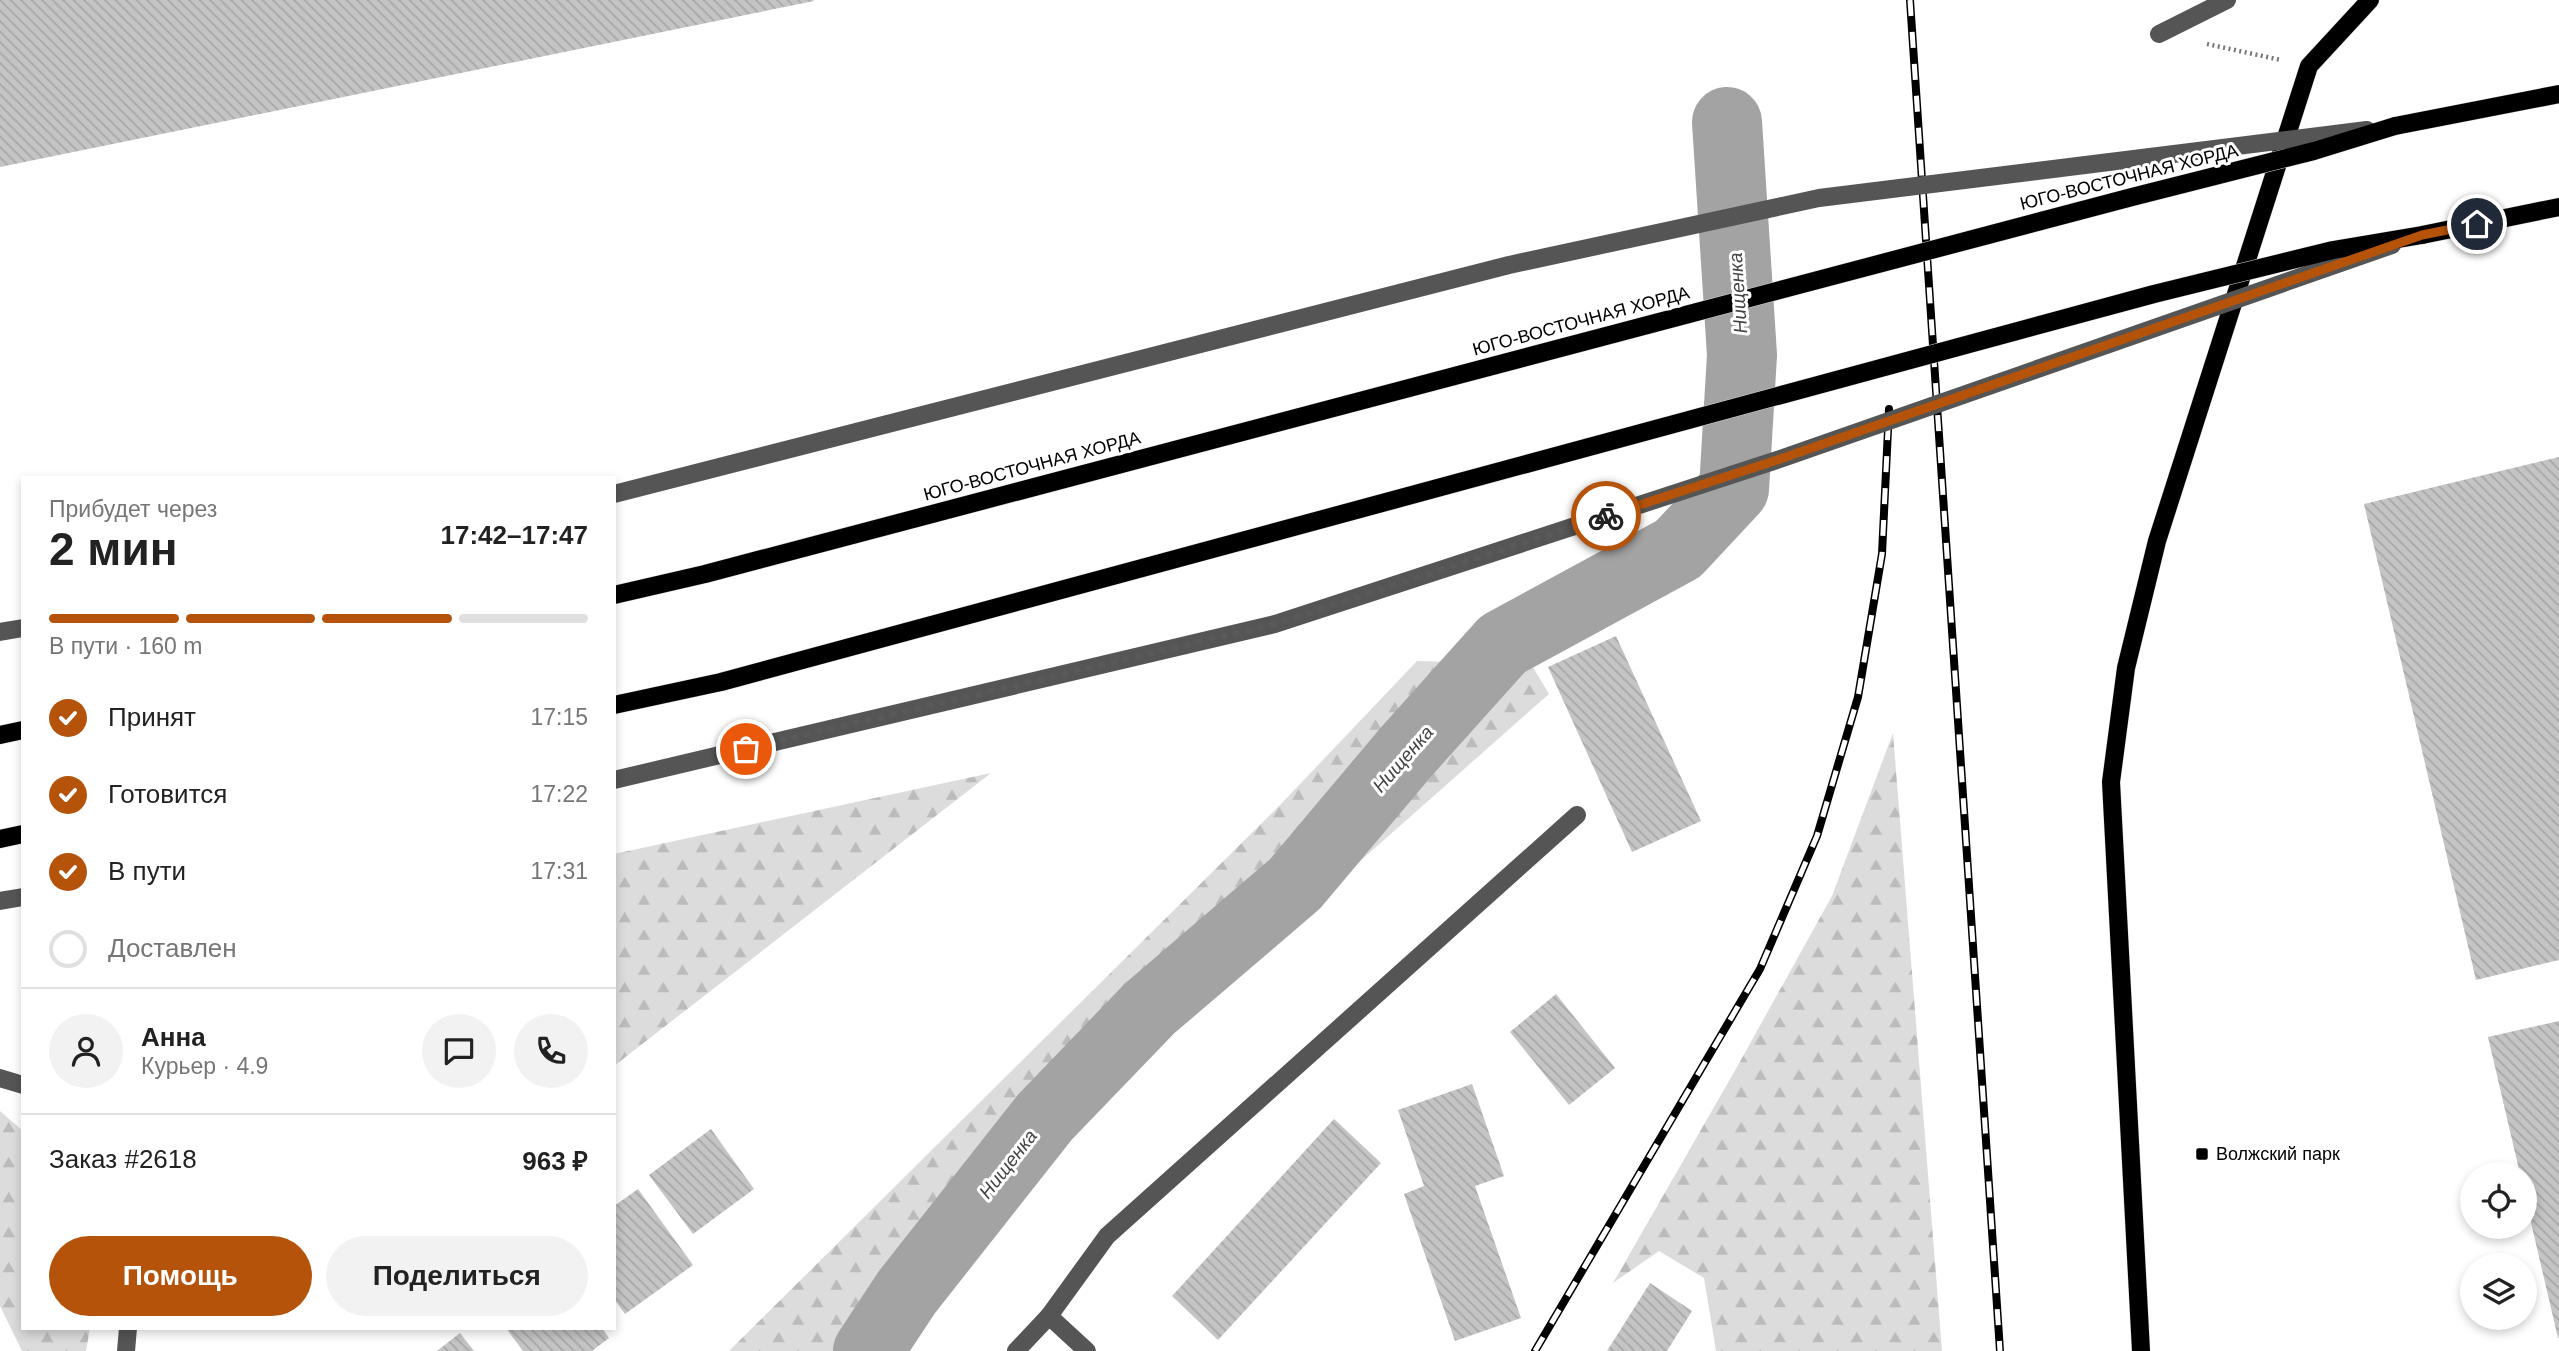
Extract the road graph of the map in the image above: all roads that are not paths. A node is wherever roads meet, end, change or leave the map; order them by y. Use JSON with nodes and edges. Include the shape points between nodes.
{"nodes":[{"id":1,"x":2227,"y":0,"type":"edge"},
{"id":2,"x":2370,"y":0,"type":"edge"},
{"id":3,"x":2159,"y":34,"type":"road end"},
{"id":4,"x":2559,"y":94,"type":"edge"},
{"id":5,"x":2395,"y":126,"type":"junction"},
{"id":6,"x":2559,"y":207,"type":"edge"},
{"id":7,"x":2422,"y":235,"type":"junction"},
{"id":8,"x":616,"y":493,"type":"edge"},
{"id":9,"x":616,"y":594,"type":"edge"},
{"id":10,"x":21,"y":628,"type":"edge"},
{"id":11,"x":0,"y":632,"type":"edge"},
{"id":12,"x":616,"y":705,"type":"edge"},
{"id":13,"x":21,"y":730,"type":"edge"},
{"id":14,"x":0,"y":735,"type":"edge"},
{"id":15,"x":616,"y":780,"type":"edge"},
{"id":16,"x":1577,"y":815,"type":"dead end"},
{"id":17,"x":21,"y":834,"type":"edge"},
{"id":18,"x":0,"y":839,"type":"edge"},
{"id":19,"x":21,"y":897,"type":"edge"},
{"id":20,"x":0,"y":901,"type":"edge"},
{"id":21,"x":0,"y":1078,"type":"edge"},
{"id":22,"x":21,"y":1083,"type":"edge"},
{"id":23,"x":1049,"y":1316,"type":"junction"},
{"id":24,"x":128,"y":1330,"type":"edge"},
{"id":25,"x":126,"y":1351,"type":"edge"},
{"id":26,"x":1016,"y":1351,"type":"edge"},
{"id":27,"x":1087,"y":1351,"type":"edge"},
{"id":28,"x":2141,"y":1351,"type":"edge"}],
"edges":[{"from":1,"to":3,"type":"street"},
{"from":2,"to":28,"type":"main road","via":[[2309,66],[2157,541],[2126,668],[2111,782]]},
{"from":4,"to":5,"type":"main road","name":"ЮГО-ВОСТОЧНАЯ ХОРДА"},
{"from":5,"to":8,"type":"street","bridge":true,"via":[[1819,198],[1509,265]]},
{"from":5,"to":9,"type":"main road","name":"ЮГО-ВОСТОЧНАЯ ХОРДА","bridge":true,"via":[[705,574]]},
{"from":6,"to":7,"type":"main road"},
{"from":7,"to":12,"type":"main road","bridge":true,"via":[[2333,250],[2154,294],[721,682]]},
{"from":7,"to":15,"type":"street","bridge":true,"via":[[1780,459],[1275,624]]},
{"from":10,"to":11,"type":"street"},
{"from":13,"to":14,"type":"main road"},
{"from":16,"to":23,"type":"street","via":[[1107,1236]]},
{"from":17,"to":18,"type":"main road"},
{"from":19,"to":20,"type":"street"},
{"from":21,"to":22,"type":"street"},
{"from":23,"to":26,"type":"street"},
{"from":23,"to":27,"type":"street"},
{"from":24,"to":25,"type":"street"}]}
